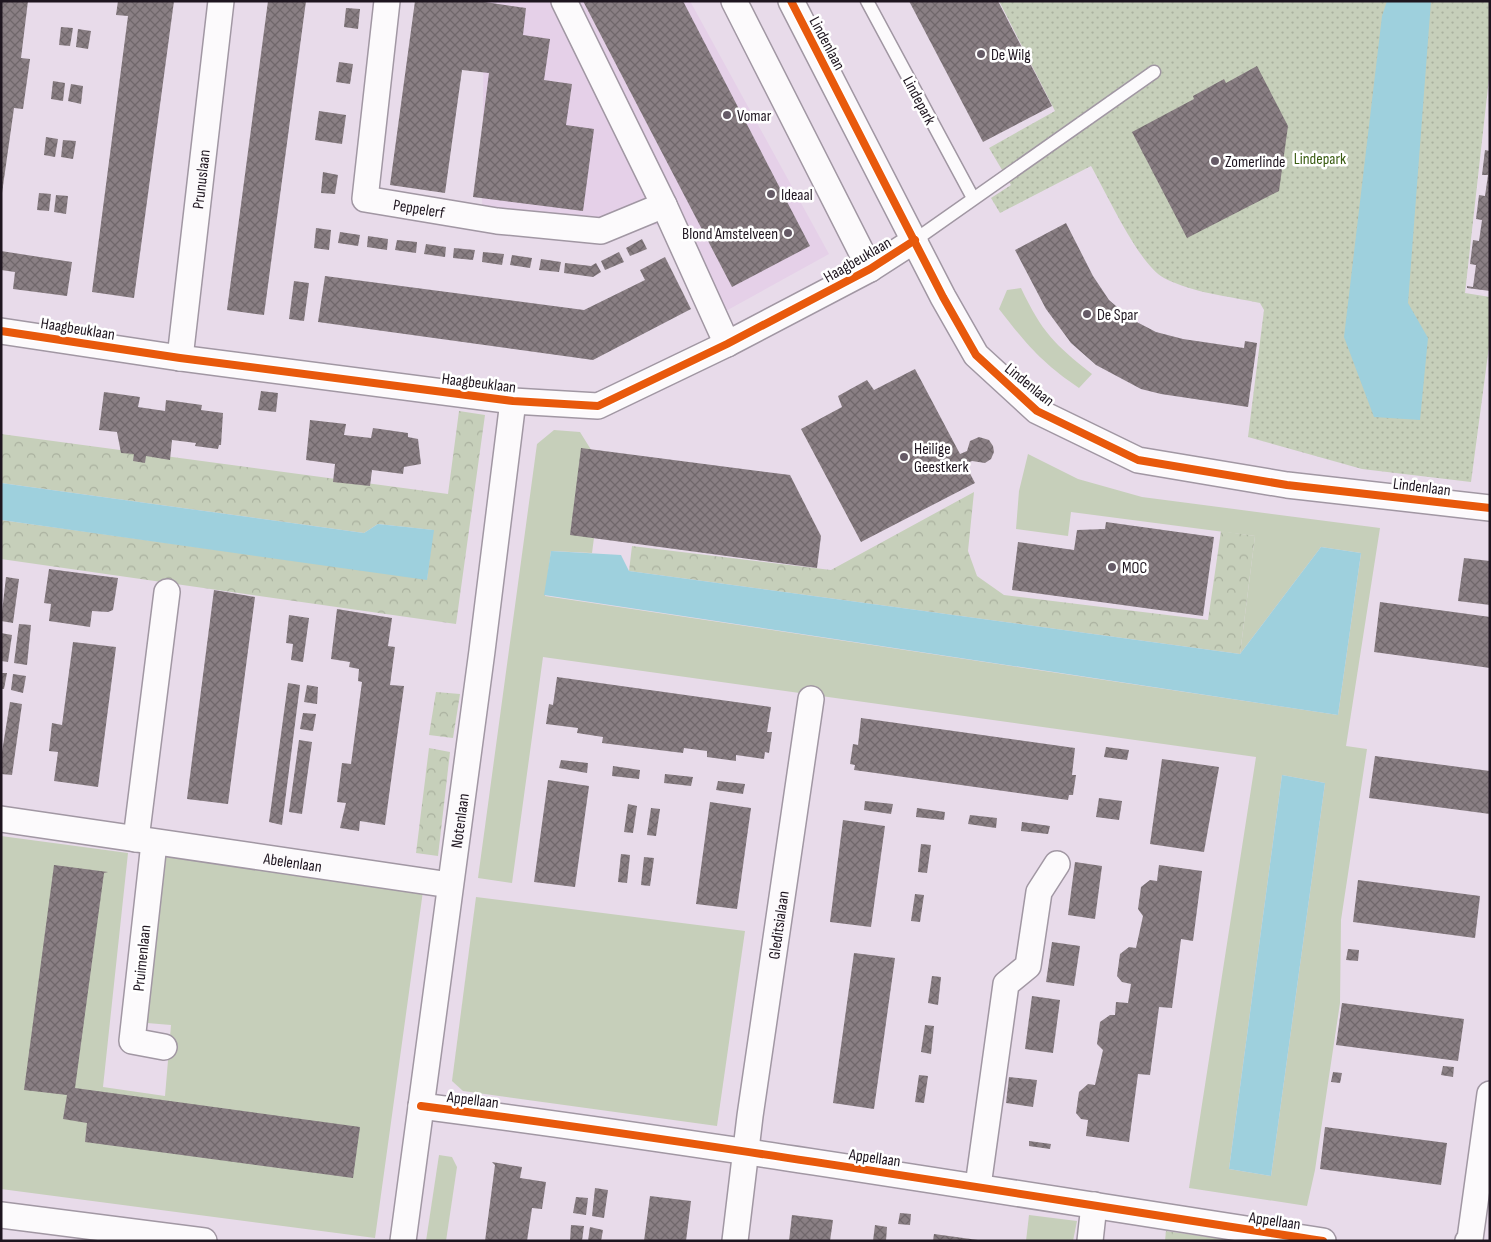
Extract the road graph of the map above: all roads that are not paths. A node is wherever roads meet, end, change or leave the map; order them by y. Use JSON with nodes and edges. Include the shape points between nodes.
{"nodes":[{"id":1,"x":222,"y":1,"type":"edge"},
{"id":2,"x":387,"y":1,"type":"edge"},
{"id":3,"x":564,"y":1,"type":"edge"},
{"id":4,"x":734,"y":1,"type":"edge"},
{"id":5,"x":790,"y":1,"type":"edge"},
{"id":6,"x":867,"y":1,"type":"edge"},
{"id":7,"x":1154,"y":72,"type":"dead end"},
{"id":8,"x":972,"y":198,"type":"junction"},
{"id":9,"x":664,"y":205,"type":"junction"},
{"id":10,"x":915,"y":240,"type":"junction"},
{"id":11,"x":870,"y":269,"type":"junction"},
{"id":12,"x":1,"y":330,"type":"edge"},
{"id":13,"x":727,"y":344,"type":"junction"},
{"id":14,"x":180,"y":358,"type":"junction"},
{"id":15,"x":513,"y":401,"type":"junction"},
{"id":16,"x":1490,"y":508,"type":"edge"},
{"id":17,"x":167,"y":592,"type":"dead end"},
{"id":18,"x":811,"y":699,"type":"dead end"},
{"id":19,"x":1,"y":819,"type":"edge"},
{"id":20,"x":145,"y":841,"type":"junction"},
{"id":21,"x":1057,"y":864,"type":"dead end"},
{"id":22,"x":450,"y":885,"type":"junction"},
{"id":23,"x":164,"y":1047,"type":"dead end"},
{"id":24,"x":1490,"y":1094,"type":"edge"},
{"id":25,"x":421,"y":1106,"type":"junction"},
{"id":26,"x":746,"y":1151,"type":"junction"},
{"id":27,"x":978,"y":1186,"type":"junction"},
{"id":28,"x":1094,"y":1205,"type":"junction"},
{"id":29,"x":1,"y":1215,"type":"edge"},
{"id":30,"x":99,"y":1234,"type":"edge"},
{"id":31,"x":204,"y":1241,"type":"edge"},
{"id":32,"x":403,"y":1241,"type":"edge"},
{"id":33,"x":735,"y":1241,"type":"edge"},
{"id":34,"x":1090,"y":1241,"type":"edge"},
{"id":35,"x":1323,"y":1241,"type":"edge"},
{"id":36,"x":1468,"y":1241,"type":"edge"}],
"edges":[{"from":1,"to":14,"type":"street","name":"Prunuslaan"},
{"from":2,"to":9,"type":"street","name":"Peppelerf","via":[[366,199],[497,221],[601,231]]},
{"from":3,"to":9,"type":"street"},
{"from":4,"to":11,"type":"street"},
{"from":5,"to":10,"type":"street","name":"Lindenlaan"},
{"from":6,"to":8,"type":"lane","name":"Lindepark"},
{"from":7,"to":8,"type":"lane"},
{"from":8,"to":10,"type":"lane"},
{"from":9,"to":13,"type":"street"},
{"from":10,"to":11,"type":"street","name":"Haagbeuklaan"},
{"from":10,"to":16,"type":"street","name":"Lindenlaan","via":[[976,355],[1037,411],[1138,460],[1287,485]]},
{"from":11,"to":13,"type":"street","name":"Haagbeuklaan"},
{"from":12,"to":14,"type":"street","name":"Haagbeuklaan"},
{"from":13,"to":15,"type":"street","name":"Haagbeuklaan","via":[[598,406]]},
{"from":14,"to":15,"type":"street","name":"Haagbeuklaan"},
{"from":15,"to":22,"type":"street","name":"Notenlaan"},
{"from":17,"to":20,"type":"street"},
{"from":18,"to":26,"type":"street","name":"Gleditsialaan"},
{"from":19,"to":20,"type":"street","name":"Abelenlaan"},
{"from":20,"to":22,"type":"street","name":"Abelenlaan"},
{"from":20,"to":23,"type":"street","name":"Pruimenlaan","via":[[132,1041]]},
{"from":21,"to":27,"type":"street","via":[[1039,892],[1028,966],[1006,984]]},
{"from":22,"to":25,"type":"street","name":"Notenlaan"},
{"from":24,"to":36,"type":"street"},
{"from":25,"to":26,"type":"street","name":"Appellaan"},
{"from":25,"to":32,"type":"street","name":"Notenlaan"},
{"from":26,"to":27,"type":"street","name":"Appellaan"},
{"from":26,"to":33,"type":"street","name":"Gleditsialaan"},
{"from":27,"to":28,"type":"street","name":"Appellaan"},
{"from":28,"to":34,"type":"street"},
{"from":28,"to":35,"type":"street","name":"Appellaan"},
{"from":29,"to":30,"type":"street"},
{"from":30,"to":31,"type":"street"}]}
